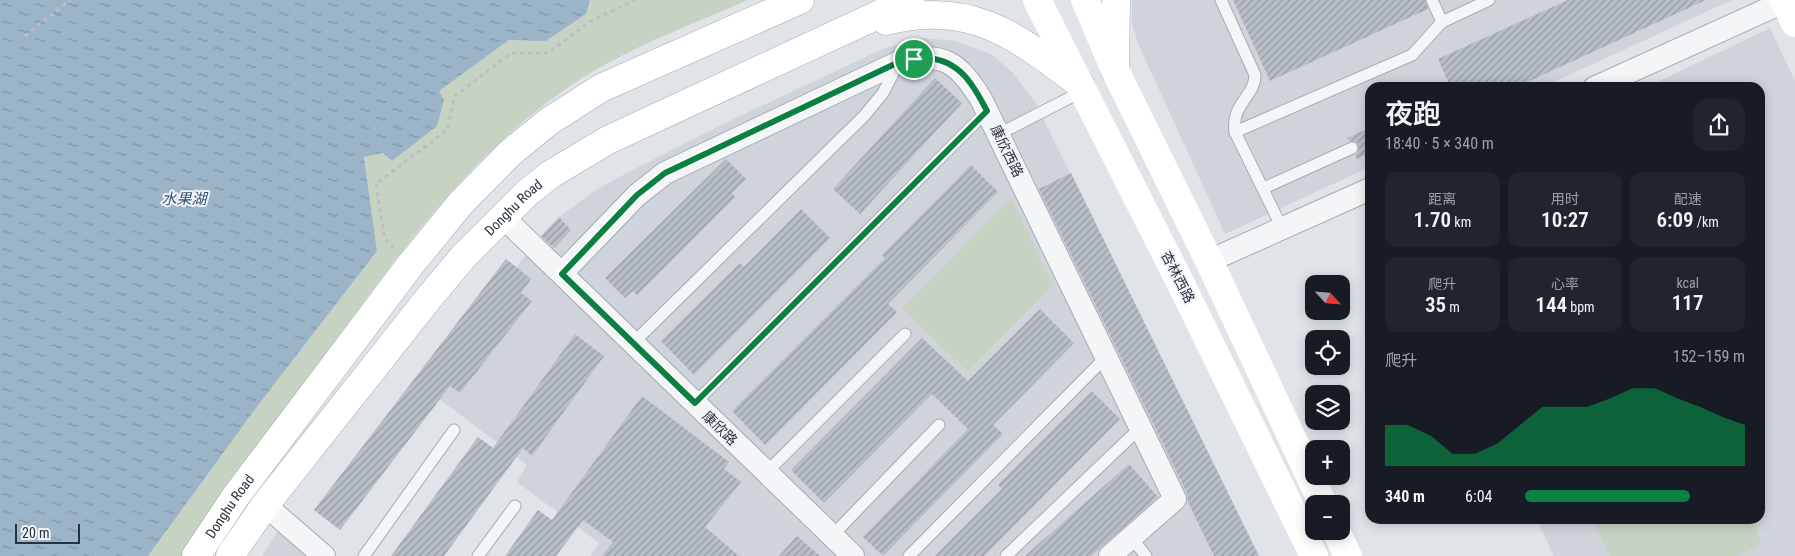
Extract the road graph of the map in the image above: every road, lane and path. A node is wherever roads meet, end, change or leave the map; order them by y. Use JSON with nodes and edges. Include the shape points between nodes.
{"nodes":[{"id":1,"x":70,"y":0,"type":"edge"},
{"id":2,"x":635,"y":0,"type":"edge"},
{"id":3,"x":800,"y":0,"type":"edge"},
{"id":4,"x":910,"y":0,"type":"edge"},
{"id":5,"x":1037,"y":0,"type":"edge"},
{"id":6,"x":1085,"y":0,"type":"edge"},
{"id":7,"x":1116,"y":0,"type":"edge"},
{"id":8,"x":1221,"y":0,"type":"edge"},
{"id":9,"x":1432,"y":0,"type":"edge"},
{"id":10,"x":1489,"y":0,"type":"edge"},
{"id":11,"x":1788,"y":6,"type":"edge"},
{"id":12,"x":1442,"y":22,"type":"junction"},
{"id":13,"x":24,"y":36,"type":"dead end"},
{"id":14,"x":830,"y":38,"type":"junction"},
{"id":15,"x":899,"y":62,"type":"junction"},
{"id":16,"x":1115,"y":70,"type":"junction"},
{"id":17,"x":1608,"y":82,"type":"edge"},
{"id":18,"x":1081,"y":88,"type":"junction"},
{"id":19,"x":987,"y":111,"type":"junction"},
{"id":20,"x":1236,"y":132,"type":"junction"},
{"id":21,"x":999,"y":134,"type":"junction"},
{"id":22,"x":1352,"y":148,"type":"dead end"},
{"id":23,"x":1264,"y":188,"type":"junction"},
{"id":24,"x":1365,"y":191,"type":"edge"},
{"id":25,"x":502,"y":216,"type":"junction"},
{"id":26,"x":1282,"y":228,"type":"junction"},
{"id":27,"x":1209,"y":261,"type":"junction"},
{"id":28,"x":411,"y":264,"type":"junction"},
{"id":29,"x":562,"y":274,"type":"junction"},
{"id":30,"x":905,"y":334,"type":"dead end"},
{"id":31,"x":633,"y":343,"type":"junction"},
{"id":32,"x":1106,"y":357,"type":"junction"},
{"id":33,"x":695,"y":403,"type":"junction"},
{"id":34,"x":939,"y":425,"type":"dead end"},
{"id":35,"x":1140,"y":428,"type":"junction"},
{"id":36,"x":454,"y":430,"type":"dead end"},
{"id":37,"x":766,"y":473,"type":"junction"},
{"id":38,"x":1319,"y":495,"type":"edge"},
{"id":39,"x":266,"y":505,"type":"junction"},
{"id":40,"x":515,"y":506,"type":"dead end"},
{"id":41,"x":832,"y":536,"type":"junction"},
{"id":42,"x":1131,"y":537,"type":"junction"},
{"id":43,"x":1340,"y":540,"type":"edge"},
{"id":44,"x":196,"y":556,"type":"edge"},
{"id":45,"x":230,"y":556,"type":"edge"},
{"id":46,"x":324,"y":556,"type":"edge"},
{"id":47,"x":364,"y":556,"type":"edge"},
{"id":48,"x":478,"y":556,"type":"edge"},
{"id":49,"x":852,"y":556,"type":"edge"},
{"id":50,"x":909,"y":556,"type":"edge"},
{"id":51,"x":1006,"y":556,"type":"edge"},
{"id":52,"x":1110,"y":556,"type":"edge"},
{"id":53,"x":1146,"y":556,"type":"edge"},
{"id":54,"x":1314,"y":556,"type":"edge"},
{"id":55,"x":1348,"y":556,"type":"edge"}],
"edges":[{"from":1,"to":13,"type":"path"},
{"from":2,"to":28,"type":"path","via":[[591,21],[548,53],[511,53],[455,96],[446,130],[376,184],[385,239]]},
{"from":3,"to":28,"type":"main road","name":"Donghu Road","via":[[630,74],[575,103],[509,154],[460,204]]},
{"from":4,"to":14,"type":"main road","name":"Donghu Road"},
{"from":5,"to":18,"type":"main road","name":"杏林西路"},
{"from":6,"to":16,"type":"main road"},
{"from":7,"to":16,"type":"main road"},
{"from":8,"to":20,"type":"lane","via":[[1255,75],[1236,112]]},
{"from":9,"to":12,"type":"lane"},
{"from":10,"to":12,"type":"lane"},
{"from":11,"to":17,"type":"street"},
{"from":12,"to":20,"type":"lane","via":[[1412,55]]},
{"from":14,"to":18,"type":"main road","via":[[895,19],[933,12],[951,13],[1002,30],[1033,49]]},
{"from":14,"to":25,"type":"main road","name":"Donghu Road","via":[[581,154],[551,174]]},
{"from":15,"to":19,"type":"street","name":"康欣西路","via":[[928,58],[955,66],[969,79]]},
{"from":15,"to":29,"type":"street","name":"康欣西路","via":[[665,173],[637,195]]},
{"from":15,"to":31,"type":"lane","via":[[883,93],[864,116]]},
{"from":16,"to":27,"type":"main road"},
{"from":18,"to":21,"type":"lane"},
{"from":18,"to":54,"type":"main road","name":"杏林西路"},
{"from":19,"to":21,"type":"street","name":"康欣西路"},
{"from":19,"to":33,"type":"lane"},
{"from":20,"to":23,"type":"lane"},
{"from":21,"to":32,"type":"street","name":"康欣西路"},
{"from":22,"to":23,"type":"lane"},
{"from":23,"to":26,"type":"lane"},
{"from":24,"to":26,"type":"street"},
{"from":25,"to":29,"type":"street","name":"康欣路"},
{"from":25,"to":39,"type":"main road","name":"Donghu Road","via":[[428,299]]},
{"from":26,"to":27,"type":"street"},
{"from":27,"to":38,"type":"main road"},
{"from":28,"to":44,"type":"main road","name":"Donghu Road","via":[[236,496]]},
{"from":29,"to":31,"type":"street","name":"康欣路"},
{"from":30,"to":37,"type":"lane"},
{"from":31,"to":33,"type":"street","name":"康欣路"},
{"from":32,"to":35,"type":"street","name":"康欣西路"},
{"from":32,"to":50,"type":"lane"},
{"from":33,"to":37,"type":"street","name":"康欣路"},
{"from":34,"to":41,"type":"lane"},
{"from":35,"to":42,"type":"street","name":"康欣西路","via":[[1175,499]]},
{"from":35,"to":51,"type":"lane"},
{"from":36,"to":47,"type":"lane"},
{"from":37,"to":41,"type":"street","name":"康欣路"},
{"from":39,"to":45,"type":"main road","name":"Donghu Road"},
{"from":39,"to":46,"type":"street"},
{"from":40,"to":48,"type":"lane"},
{"from":41,"to":49,"type":"street","name":"康欣路"},
{"from":42,"to":52,"type":"street","name":"康欣西路"},
{"from":42,"to":53,"type":"lane"},
{"from":43,"to":55,"type":"main road"}]}
